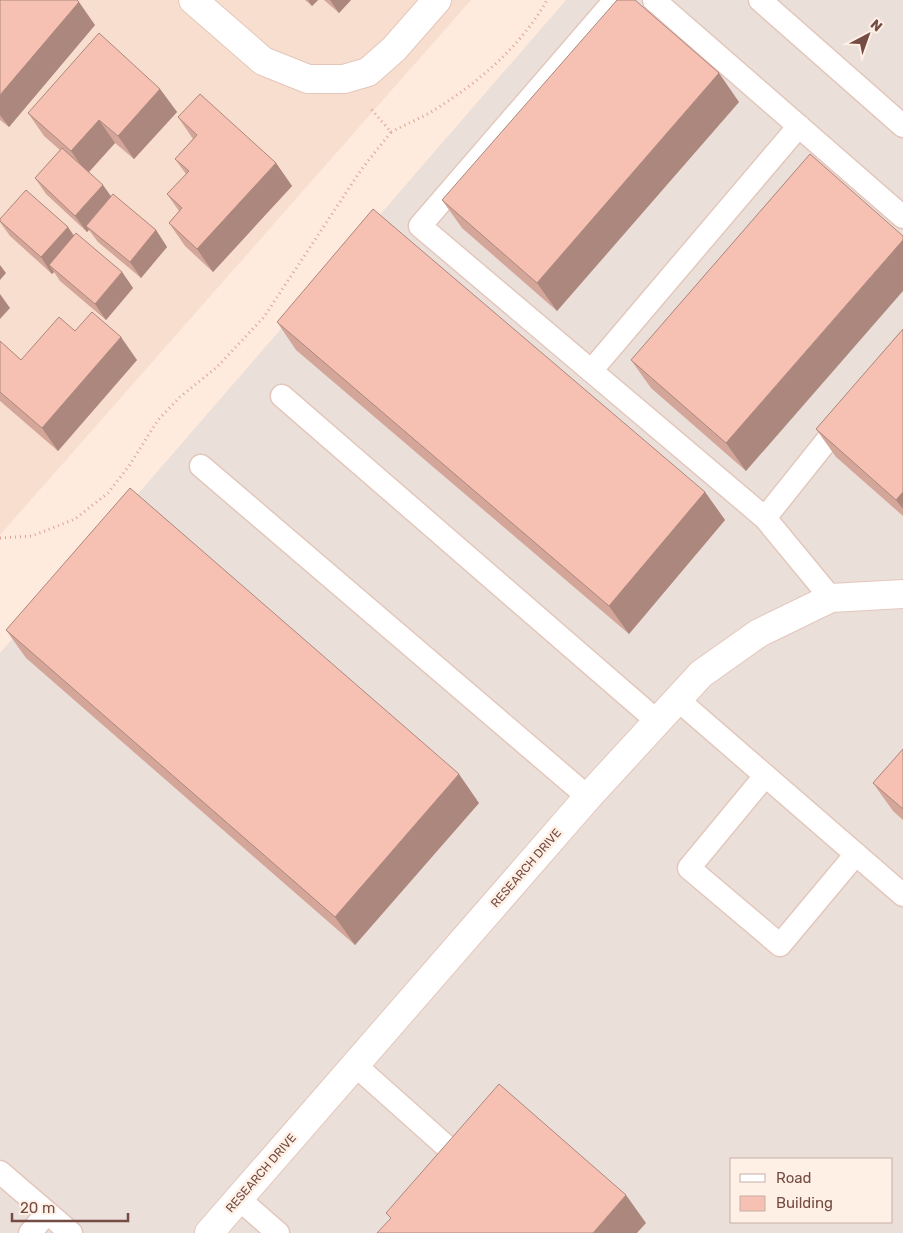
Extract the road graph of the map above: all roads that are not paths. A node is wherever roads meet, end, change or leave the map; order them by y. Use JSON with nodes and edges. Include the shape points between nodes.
{"nodes":[{"id":1,"x":193,"y":0,"type":"edge"},
{"id":2,"x":437,"y":0,"type":"edge"},
{"id":3,"x":615,"y":0,"type":"edge"},
{"id":4,"x":654,"y":0,"type":"edge"},
{"id":5,"x":760,"y":0,"type":"edge"},
{"id":6,"x":798,"y":126,"type":"junction"},
{"id":7,"x":903,"y":126,"type":"edge"},
{"id":8,"x":903,"y":217,"type":"edge"},
{"id":9,"x":591,"y":371,"type":"junction"},
{"id":10,"x":282,"y":396,"type":"dead end"},
{"id":11,"x":859,"y":401,"type":"edge"},
{"id":12,"x":201,"y":466,"type":"dead end"},
{"id":13,"x":765,"y":518,"type":"junction"},
{"id":14,"x":903,"y":594,"type":"edge"},
{"id":15,"x":831,"y":598,"type":"junction"},
{"id":16,"x":677,"y":699,"type":"junction"},
{"id":17,"x":657,"y":721,"type":"junction"},
{"id":18,"x":765,"y":776,"type":"junction"},
{"id":19,"x":588,"y":797,"type":"junction"},
{"id":20,"x":856,"y":854,"type":"junction"},
{"id":21,"x":903,"y":895,"type":"edge"},
{"id":22,"x":355,"y":1065,"type":"junction"},
{"id":23,"x":456,"y":1155,"type":"edge"},
{"id":24,"x":0,"y":1172,"type":"edge"},
{"id":25,"x":239,"y":1199,"type":"junction"},
{"id":26,"x":47,"y":1213,"type":"junction"},
{"id":27,"x":30,"y":1233,"type":"edge"},
{"id":28,"x":71,"y":1233,"type":"edge"},
{"id":29,"x":209,"y":1233,"type":"edge"},
{"id":30,"x":278,"y":1233,"type":"edge"}],
"edges":[{"from":1,"to":2,"type":"street","via":[[263,61],[308,79],[344,79],[368,72],[394,50]]},
{"from":3,"to":9,"type":"lane","via":[[420,226]]},
{"from":4,"to":6,"type":"lane"},
{"from":5,"to":7,"type":"lane"},
{"from":6,"to":8,"type":"lane"},
{"from":6,"to":9,"type":"lane"},
{"from":9,"to":13,"type":"lane"},
{"from":10,"to":17,"type":"lane"},
{"from":11,"to":13,"type":"lane"},
{"from":12,"to":19,"type":"lane"},
{"from":13,"to":15,"type":"lane"},
{"from":14,"to":15,"type":"street","name":"RESEARCH DRIVE"},
{"from":15,"to":16,"type":"street","name":"RESEARCH DRIVE","via":[[759,633],[701,674]]},
{"from":16,"to":17,"type":"street","name":"RESEARCH DRIVE"},
{"from":16,"to":18,"type":"lane"},
{"from":17,"to":19,"type":"street","name":"RESEARCH DRIVE"},
{"from":18,"to":20,"type":"lane"},
{"from":18,"to":20,"type":"lane","via":[[689,868],[780,945]]},
{"from":19,"to":22,"type":"street","name":"RESEARCH DRIVE"},
{"from":20,"to":21,"type":"lane"},
{"from":22,"to":23,"type":"lane"},
{"from":22,"to":25,"type":"street","name":"RESEARCH DRIVE"},
{"from":24,"to":26,"type":"lane"},
{"from":25,"to":29,"type":"street","name":"RESEARCH DRIVE"},
{"from":25,"to":30,"type":"lane"},
{"from":26,"to":27,"type":"lane"},
{"from":26,"to":28,"type":"lane"}]}
